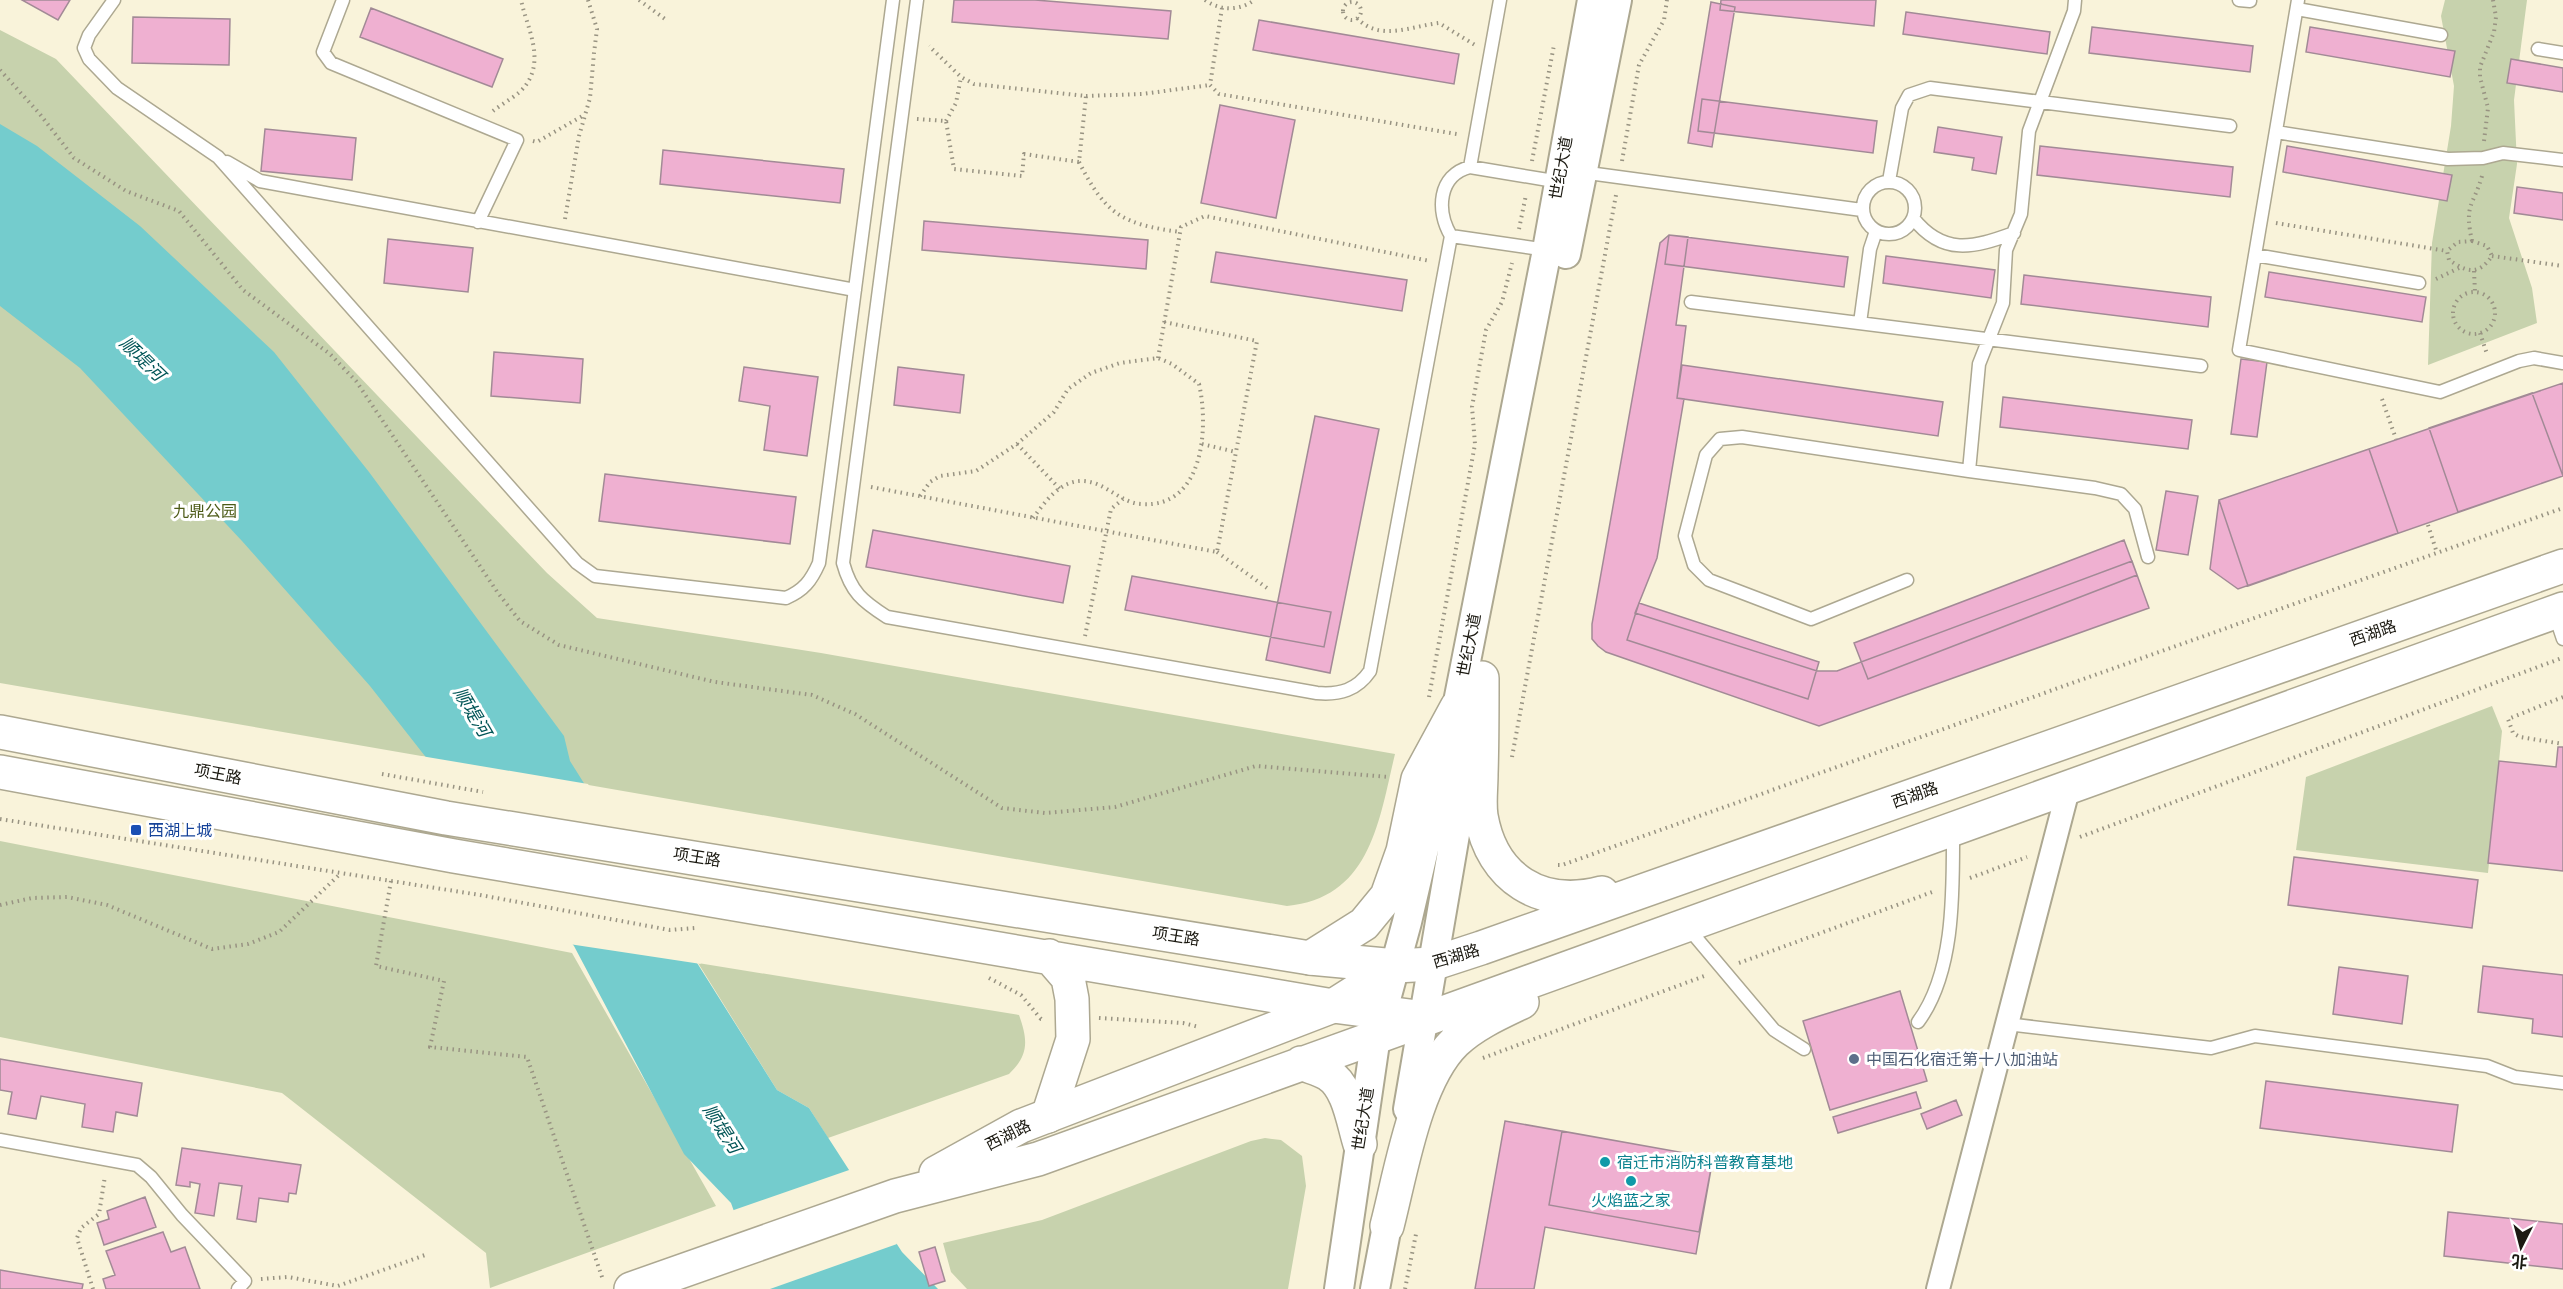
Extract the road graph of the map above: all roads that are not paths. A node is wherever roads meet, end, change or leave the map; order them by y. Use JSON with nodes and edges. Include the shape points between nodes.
{"nodes":[{"id":1,"x":114,"y":0,"type":"edge"},
{"id":2,"x":343,"y":0,"type":"edge"},
{"id":3,"x":893,"y":0,"type":"edge"},
{"id":4,"x":917,"y":0,"type":"edge"},
{"id":5,"x":1500,"y":0,"type":"edge"},
{"id":6,"x":1592,"y":0,"type":"edge"},
{"id":7,"x":1617,"y":0,"type":"edge"},
{"id":8,"x":2075,"y":0,"type":"edge"},
{"id":9,"x":2298,"y":5,"type":"edge"},
{"id":10,"x":2441,"y":35,"type":"dead end"},
{"id":11,"x":2538,"y":49,"type":"dead end"},
{"id":12,"x":2563,"y":53,"type":"edge"},
{"id":13,"x":2039,"y":102,"type":"junction"},
{"id":14,"x":2230,"y":126,"type":"dead end"},
{"id":15,"x":2276,"y":132,"type":"junction"},
{"id":16,"x":218,"y":157,"type":"junction"},
{"id":17,"x":2563,"y":160,"type":"edge"},
{"id":18,"x":1470,"y":167,"type":"junction"},
{"id":19,"x":1573,"y":180,"type":"junction"},
{"id":20,"x":1889,"y":182,"type":"junction"},
{"id":21,"x":1862,"y":210,"type":"junction"},
{"id":22,"x":1913,"y":218,"type":"junction"},
{"id":23,"x":478,"y":222,"type":"junction"},
{"id":24,"x":1876,"y":231,"type":"junction"},
{"id":25,"x":2013,"y":233,"type":"junction"},
{"id":26,"x":1451,"y":236,"type":"junction"},
{"id":27,"x":1556,"y":252,"type":"junction"},
{"id":28,"x":2255,"y":255,"type":"junction"},
{"id":29,"x":2419,"y":283,"type":"road end"},
{"id":30,"x":855,"y":290,"type":"junction"},
{"id":31,"x":1691,"y":302,"type":"dead end"},
{"id":32,"x":1860,"y":323,"type":"junction"},
{"id":33,"x":1990,"y":339,"type":"junction"},
{"id":34,"x":2563,"y":363,"type":"edge"},
{"id":35,"x":2201,"y":366,"type":"dead end"},
{"id":36,"x":1970,"y":471,"type":"junction"},
{"id":37,"x":2148,"y":557,"type":"dead end"},
{"id":38,"x":2563,"y":566,"type":"edge"},
{"id":39,"x":1906,"y":580,"type":"dead end"},
{"id":40,"x":2560,"y":620,"type":"edge"},
{"id":41,"x":1482,"y":678,"type":"junction"},
{"id":42,"x":1443,"y":702,"type":"junction"},
{"id":43,"x":0,"y":732,"type":"edge"},
{"id":44,"x":0,"y":772,"type":"edge"},
{"id":45,"x":2069,"y":786,"type":"junction"},
{"id":46,"x":1953,"y":828,"type":"junction"},
{"id":47,"x":1743,"y":856,"type":"junction"},
{"id":48,"x":1741,"y":904,"type":"junction"},
{"id":49,"x":1688,"y":928,"type":"junction"},
{"id":50,"x":1049,"y":956,"type":"junction"},
{"id":51,"x":1310,"y":958,"type":"junction"},
{"id":52,"x":1432,"y":964,"type":"junction"},
{"id":53,"x":1396,"y":966,"type":"junction"},
{"id":54,"x":1333,"y":1006,"type":"junction"},
{"id":55,"x":1425,"y":1018,"type":"junction"},
{"id":56,"x":1918,"y":1022,"type":"dead end"},
{"id":57,"x":1380,"y":1024,"type":"junction"},
{"id":58,"x":2007,"y":1024,"type":"junction"},
{"id":59,"x":1804,"y":1049,"type":"dead end"},
{"id":60,"x":1301,"y":1063,"type":"junction"},
{"id":61,"x":2563,"y":1083,"type":"edge"},
{"id":62,"x":1048,"y":1116,"type":"junction"},
{"id":63,"x":0,"y":1140,"type":"edge"},
{"id":64,"x":1360,"y":1144,"type":"junction"},
{"id":65,"x":895,"y":1196,"type":"junction"},
{"id":66,"x":1402,"y":1228,"type":"junction"},
{"id":67,"x":241,"y":1285,"type":"edge"},
{"id":68,"x":631,"y":1289,"type":"edge"},
{"id":69,"x":1340,"y":1289,"type":"edge"},
{"id":70,"x":1375,"y":1289,"type":"edge"},
{"id":71,"x":1938,"y":1289,"type":"edge"}],
"edges":[{"from":1,"to":16,"type":"lane","via":[[89,35],[84,48],[89,59],[117,88]]},
{"from":2,"to":23,"type":"lane","via":[[323,52],[331,63],[517,140]]},
{"from":3,"to":30,"type":"lane"},
{"from":4,"to":26,"type":"lane","via":[[843,563],[856,595],[887,617],[1317,693],[1345,692],[1362,682],[1370,671]]},
{"from":5,"to":18,"type":"lane"},
{"from":6,"to":19,"type":"street","name":"世纪大道"},
{"from":7,"to":19,"type":"street","name":"世纪大道"},
{"from":8,"to":13,"type":"lane"},
{"from":9,"to":10,"type":"lane"},
{"from":9,"to":15,"type":"lane"},
{"from":11,"to":12,"type":"lane"},
{"from":13,"to":14,"type":"lane"},
{"from":13,"to":20,"type":"lane","via":[[1930,88],[1909,95],[1902,108]]},
{"from":13,"to":25,"type":"lane","via":[[2029,131],[2021,214]]},
{"from":15,"to":17,"type":"lane","via":[[2448,159],[2503,153]]},
{"from":15,"to":28,"type":"lane"},
{"from":16,"to":23,"type":"lane","via":[[260,181]]},
{"from":16,"to":30,"type":"lane","via":[[577,563],[595,576],[786,598],[802,591],[812,580],[819,563]]},
{"from":18,"to":19,"type":"lane"},
{"from":18,"to":26,"type":"lane","via":[[1449,178],[1444,191],[1441,207]]},
{"from":19,"to":21,"type":"lane","via":[[1619,178]]},
{"from":19,"to":27,"type":"street","name":"世纪大道"},
{"from":20,"to":21,"type":"lane","via":[[1880,183],[1867,193]]},
{"from":20,"to":22,"type":"lane","via":[[1911,193]]},
{"from":21,"to":24,"type":"lane","via":[[1869,226]]},
{"from":22,"to":24,"type":"lane","via":[[1893,234]]},
{"from":22,"to":25,"type":"lane","via":[[1933,238],[1948,244],[1981,245]]},
{"from":23,"to":30,"type":"lane"},
{"from":24,"to":32,"type":"lane"},
{"from":25,"to":33,"type":"lane","via":[[2006,250],[2003,303]]},
{"from":26,"to":27,"type":"lane"},
{"from":27,"to":41,"type":"street","name":"世纪大道"},
{"from":27,"to":42,"type":"street","name":"世纪大道"},
{"from":28,"to":29,"type":"lane"},
{"from":28,"to":34,"type":"lane","via":[[2239,350],[2440,392],[2519,361],[2534,358]]},
{"from":31,"to":32,"type":"lane"},
{"from":32,"to":33,"type":"lane"},
{"from":33,"to":35,"type":"lane"},
{"from":33,"to":36,"type":"lane","via":[[1979,364]]},
{"from":36,"to":37,"type":"lane","via":[[2121,494],[2135,509]]},
{"from":36,"to":39,"type":"lane","via":[[1742,437],[1720,439],[1706,455],[1685,536],[1694,565],[1709,580],[1811,619]]},
{"from":38,"to":47,"type":"main road","name":"西湖路"},
{"from":40,"to":45,"type":"main road","name":"西湖路"},
{"from":41,"to":47,"type":"main road","via":[[1481,815],[1491,846],[1511,877],[1530,889],[1558,897],[1595,895]]},
{"from":41,"to":52,"type":"street","name":"世纪大道"},
{"from":42,"to":51,"type":"main road","via":[[1387,896],[1364,924]]},
{"from":42,"to":53,"type":"street","name":"世纪大道"},
{"from":43,"to":51,"type":"main road","name":"项王路","via":[[446,818]]},
{"from":44,"to":50,"type":"main road","via":[[454,856]]},
{"from":45,"to":46,"type":"main road","name":"西湖路"},
{"from":45,"to":58,"type":"street"},
{"from":46,"to":48,"type":"main road","name":"西湖路"},
{"from":46,"to":56,"type":"lane","via":[[1947,945],[1930,1004]]},
{"from":47,"to":52,"type":"main road","name":"西湖路"},
{"from":48,"to":49,"type":"main road"},
{"from":48,"to":55,"type":"main road","name":"西湖路"},
{"from":49,"to":59,"type":"lane","via":[[1774,1030]]},
{"from":49,"to":66,"type":"main road","via":[[1533,996],[1484,1021],[1456,1041],[1438,1062],[1422,1094]]},
{"from":50,"to":54,"type":"main road"},
{"from":50,"to":62,"type":"main road","via":[[1068,978],[1073,1039]]},
{"from":51,"to":53,"type":"main road","name":"项王路"},
{"from":52,"to":53,"type":"main road","name":"西湖路"},
{"from":52,"to":55,"type":"street","name":"世纪大道"},
{"from":53,"to":54,"type":"main road","name":"西湖路"},
{"from":53,"to":57,"type":"street","name":"世纪大道"},
{"from":54,"to":57,"type":"main road"},
{"from":54,"to":62,"type":"main road","name":"西湖路"},
{"from":55,"to":57,"type":"main road","name":"西湖路"},
{"from":55,"to":66,"type":"street","name":"世纪大道"},
{"from":57,"to":60,"type":"main road","name":"西湖路"},
{"from":57,"to":64,"type":"street","name":"世纪大道"},
{"from":58,"to":61,"type":"lane","via":[[2211,1048],[2254,1036],[2487,1066],[2515,1077]]},
{"from":58,"to":71,"type":"street"},
{"from":60,"to":64,"type":"main road","via":[[1337,1082]]},
{"from":60,"to":65,"type":"main road","name":"西湖路","via":[[1038,1159]]},
{"from":62,"to":65,"type":"main road","name":"西湖路","via":[[1021,1126]]},
{"from":63,"to":67,"type":"lane","via":[[137,1165]]},
{"from":64,"to":69,"type":"street","name":"世纪大道"},
{"from":65,"to":68,"type":"main road"},
{"from":66,"to":70,"type":"street","name":"世纪大道"}]}
